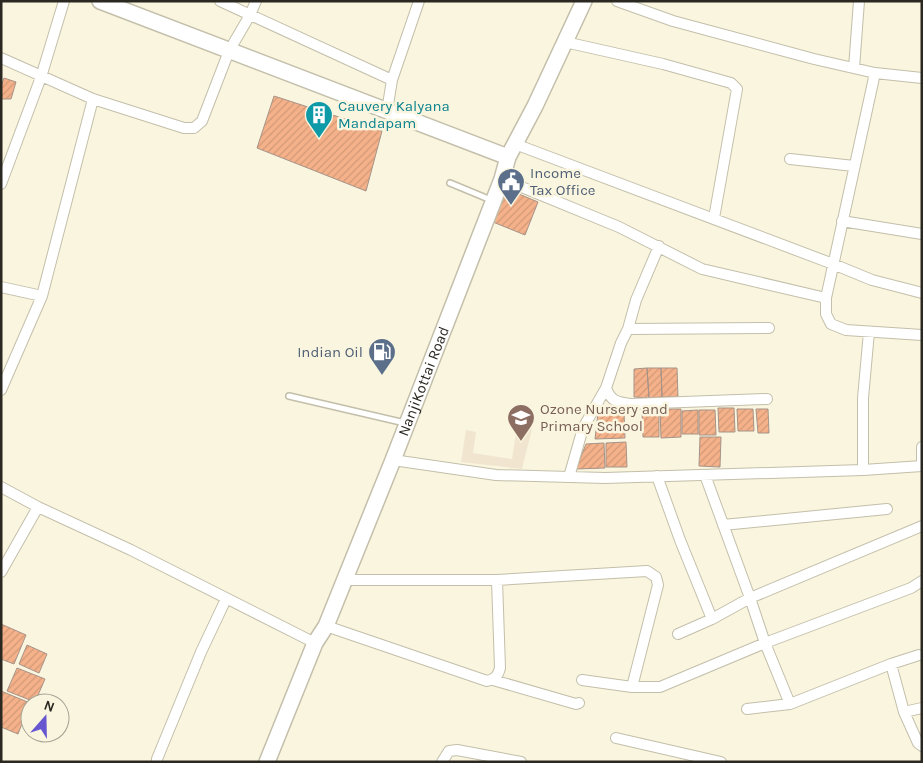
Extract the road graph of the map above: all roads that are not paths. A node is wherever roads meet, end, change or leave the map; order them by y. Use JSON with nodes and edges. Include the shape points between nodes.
{"nodes":[{"id":1,"x":64,"y":1,"type":"edge"},
{"id":2,"x":100,"y":1,"type":"edge"},
{"id":3,"x":220,"y":1,"type":"edge"},
{"id":4,"x":256,"y":1,"type":"edge"},
{"id":5,"x":419,"y":1,"type":"edge"},
{"id":6,"x":584,"y":1,"type":"edge"},
{"id":7,"x":617,"y":1,"type":"edge"},
{"id":8,"x":860,"y":1,"type":"edge"},
{"id":9,"x":250,"y":15,"type":"junction"},
{"id":10,"x":565,"y":42,"type":"junction"},
{"id":11,"x":229,"y":51,"type":"junction"},
{"id":12,"x":1,"y":58,"type":"edge"},
{"id":13,"x":854,"y":68,"type":"junction"},
{"id":14,"x":875,"y":73,"type":"junction"},
{"id":15,"x":41,"y":77,"type":"junction"},
{"id":16,"x":922,"y":78,"type":"edge"},
{"id":17,"x":392,"y":80,"type":"junction"},
{"id":18,"x":93,"y":99,"type":"junction"},
{"id":19,"x":386,"y":111,"type":"junction"},
{"id":20,"x":512,"y":150,"type":"junction"},
{"id":21,"x":790,"y":159,"type":"dead end"},
{"id":22,"x":854,"y":166,"type":"junction"},
{"id":23,"x":4,"y":169,"type":"edge"},
{"id":24,"x":502,"y":179,"type":"junction"},
{"id":25,"x":450,"y":183,"type":"dead end"},
{"id":26,"x":1,"y":184,"type":"edge"},
{"id":27,"x":493,"y":201,"type":"junction"},
{"id":28,"x":714,"y":218,"type":"junction"},
{"id":29,"x":842,"y":221,"type":"junction"},
{"id":30,"x":922,"y":234,"type":"edge"},
{"id":31,"x":659,"y":246,"type":"junction"},
{"id":32,"x":833,"y":264,"type":"junction"},
{"id":33,"x":1,"y":287,"type":"edge"},
{"id":34,"x":922,"y":293,"type":"edge"},
{"id":35,"x":42,"y":296,"type":"junction"},
{"id":36,"x":826,"y":298,"type":"junction"},
{"id":37,"x":770,"y":328,"type":"dead end"},
{"id":38,"x":628,"y":329,"type":"junction"},
{"id":39,"x":869,"y":332,"type":"junction"},
{"id":40,"x":922,"y":335,"type":"edge"},
{"id":41,"x":606,"y":388,"type":"junction"},
{"id":42,"x":1,"y":390,"type":"edge"},
{"id":43,"x":288,"y":396,"type":"dead end"},
{"id":44,"x":768,"y":399,"type":"dead end"},
{"id":45,"x":407,"y":423,"type":"junction"},
{"id":46,"x":922,"y":448,"type":"edge"},
{"id":47,"x":393,"y":460,"type":"junction"},
{"id":48,"x":922,"y":466,"type":"edge"},
{"id":49,"x":863,"y":470,"type":"junction"},
{"id":50,"x":705,"y":475,"type":"junction"},
{"id":51,"x":657,"y":476,"type":"junction"},
{"id":52,"x":569,"y":477,"type":"junction"},
{"id":53,"x":1,"y":487,"type":"edge"},
{"id":54,"x":38,"y":507,"type":"junction"},
{"id":55,"x":887,"y":509,"type":"dead end"},
{"id":56,"x":723,"y":525,"type":"junction"},
{"id":57,"x":922,"y":526,"type":"edge"},
{"id":58,"x":1,"y":572,"type":"edge"},
{"id":59,"x":345,"y":580,"type":"junction"},
{"id":60,"x":497,"y":580,"type":"junction"},
{"id":61,"x":922,"y":582,"type":"edge"},
{"id":62,"x":226,"y":598,"type":"junction"},
{"id":63,"x":750,"y":598,"type":"junction"},
{"id":64,"x":712,"y":619,"type":"junction"},
{"id":65,"x":326,"y":626,"type":"junction"},
{"id":66,"x":678,"y":634,"type":"dead end"},
{"id":67,"x":315,"y":643,"type":"junction"},
{"id":68,"x":765,"y":643,"type":"junction"},
{"id":69,"x":919,"y":655,"type":"dead end"},
{"id":70,"x":891,"y":664,"type":"junction"},
{"id":71,"x":492,"y":680,"type":"junction"},
{"id":72,"x":582,"y":680,"type":"dead end"},
{"id":73,"x":632,"y":687,"type":"junction"},
{"id":74,"x":579,"y":703,"type":"dead end"},
{"id":75,"x":790,"y":704,"type":"junction"},
{"id":76,"x":922,"y":708,"type":"edge"},
{"id":77,"x":747,"y":709,"type":"dead end"},
{"id":78,"x":904,"y":712,"type":"junction"},
{"id":79,"x":616,"y":738,"type":"dead end"},
{"id":80,"x":920,"y":744,"type":"edge"},
{"id":81,"x":157,"y":759,"type":"dead end"},
{"id":82,"x":514,"y":761,"type":"edge"},
{"id":83,"x":267,"y":762,"type":"edge"},
{"id":84,"x":442,"y":762,"type":"edge"},
{"id":85,"x":722,"y":762,"type":"edge"}],
"edges":[{"from":1,"to":15,"type":"street"},
{"from":2,"to":11,"type":"main road"},
{"from":3,"to":9,"type":"street"},
{"from":4,"to":9,"type":"street"},
{"from":5,"to":17,"type":"street"},
{"from":6,"to":10,"type":"main road","name":"NanjiKottai Road"},
{"from":7,"to":13,"type":"street","via":[[673,21]]},
{"from":8,"to":13,"type":"street"},
{"from":9,"to":11,"type":"street"},
{"from":9,"to":17,"type":"street"},
{"from":10,"to":20,"type":"main road","name":"NanjiKottai Road"},
{"from":10,"to":28,"type":"street","via":[[663,64],[731,84],[737,89]]},
{"from":11,"to":18,"type":"street","via":[[202,122],[194,128],[184,128]]},
{"from":11,"to":19,"type":"main road"},
{"from":12,"to":15,"type":"street"},
{"from":13,"to":14,"type":"street"},
{"from":14,"to":16,"type":"street"},
{"from":14,"to":22,"type":"street"},
{"from":15,"to":18,"type":"street"},
{"from":15,"to":23,"type":"street"},
{"from":17,"to":19,"type":"street"},
{"from":18,"to":35,"type":"street"},
{"from":19,"to":20,"type":"main road"},
{"from":20,"to":24,"type":"main road","name":"NanjiKottai Road"},
{"from":20,"to":28,"type":"street"},
{"from":21,"to":22,"type":"street"},
{"from":22,"to":29,"type":"street"},
{"from":23,"to":26,"type":"street"},
{"from":24,"to":27,"type":"main road","name":"NanjiKottai Road"},
{"from":24,"to":31,"type":"street"},
{"from":25,"to":27,"type":"lane"},
{"from":27,"to":45,"type":"main road","name":"NanjiKottai Road"},
{"from":28,"to":32,"type":"street"},
{"from":29,"to":30,"type":"street"},
{"from":29,"to":32,"type":"street"},
{"from":31,"to":36,"type":"street","via":[[702,269]]},
{"from":31,"to":38,"type":"street","via":[[636,300]]},
{"from":32,"to":34,"type":"street","via":[[872,280]]},
{"from":32,"to":36,"type":"street"},
{"from":33,"to":35,"type":"street"},
{"from":35,"to":42,"type":"street"},
{"from":36,"to":39,"type":"street","via":[[826,314],[831,324],[846,330]]},
{"from":37,"to":38,"type":"street"},
{"from":38,"to":41,"type":"street"},
{"from":39,"to":40,"type":"street"},
{"from":39,"to":49,"type":"street","via":[[863,398]]},
{"from":41,"to":44,"type":"street","via":[[610,397],[630,404]]},
{"from":41,"to":52,"type":"street","via":[[583,428]]},
{"from":43,"to":45,"type":"lane"},
{"from":45,"to":47,"type":"main road","name":"NanjiKottai Road"},
{"from":46,"to":48,"type":"street"},
{"from":47,"to":52,"type":"street","via":[[496,475]]},
{"from":47,"to":59,"type":"main road","name":"NanjiKottai Road"},
{"from":48,"to":49,"type":"street"},
{"from":49,"to":50,"type":"street"},
{"from":50,"to":51,"type":"street"},
{"from":50,"to":56,"type":"street"},
{"from":51,"to":52,"type":"street"},
{"from":51,"to":64,"type":"street"},
{"from":53,"to":54,"type":"street"},
{"from":54,"to":58,"type":"street"},
{"from":54,"to":62,"type":"street"},
{"from":55,"to":56,"type":"street"},
{"from":56,"to":63,"type":"street"},
{"from":57,"to":63,"type":"street"},
{"from":59,"to":60,"type":"street"},
{"from":59,"to":65,"type":"main road","name":"NanjiKottai Road"},
{"from":60,"to":71,"type":"street","via":[[500,668]]},
{"from":60,"to":73,"type":"street","via":[[647,571],[656,577],[658,585]]},
{"from":61,"to":68,"type":"street"},
{"from":62,"to":67,"type":"street"},
{"from":62,"to":81,"type":"street"},
{"from":63,"to":64,"type":"street"},
{"from":63,"to":68,"type":"street"},
{"from":64,"to":66,"type":"street"},
{"from":65,"to":67,"type":"main road","name":"NanjiKottai Road"},
{"from":65,"to":71,"type":"street"},
{"from":67,"to":83,"type":"main road","name":"NanjiKottai Road"},
{"from":68,"to":73,"type":"street","via":[[660,687]]},
{"from":68,"to":75,"type":"street"},
{"from":69,"to":70,"type":"street"},
{"from":70,"to":75,"type":"street"},
{"from":70,"to":78,"type":"street"},
{"from":71,"to":74,"type":"street"},
{"from":72,"to":73,"type":"street"},
{"from":75,"to":77,"type":"street"},
{"from":76,"to":78,"type":"street"},
{"from":78,"to":80,"type":"street"},
{"from":79,"to":85,"type":"street"},
{"from":82,"to":84,"type":"street","via":[[457,750],[449,751]]}]}
